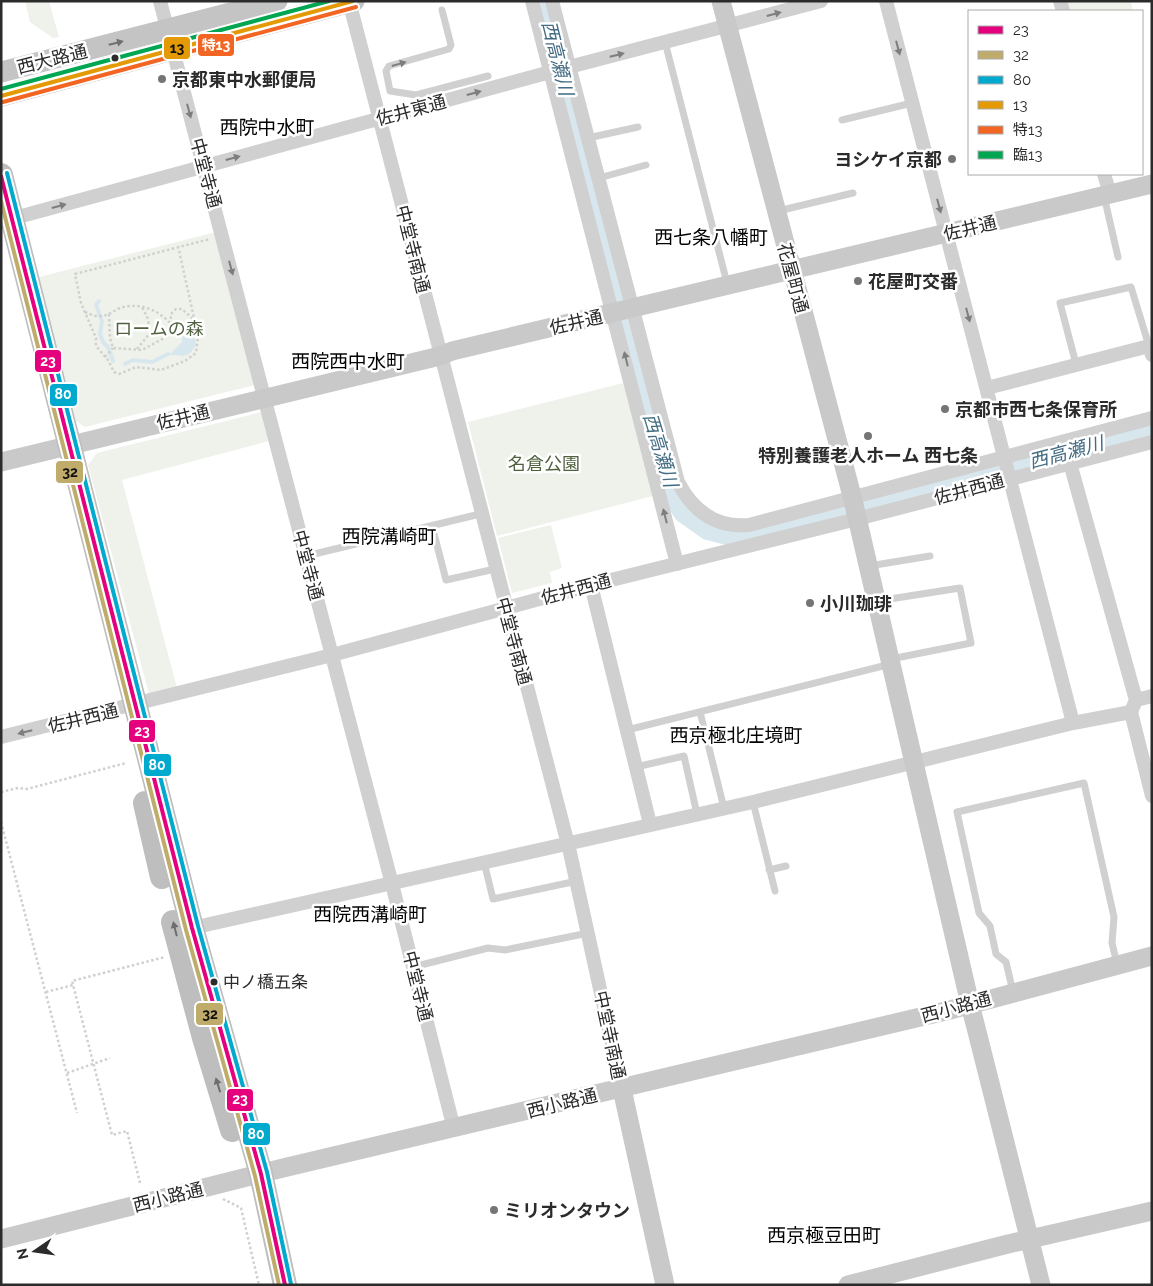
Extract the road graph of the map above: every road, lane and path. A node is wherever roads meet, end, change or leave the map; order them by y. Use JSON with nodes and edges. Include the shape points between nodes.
{"nodes":[{"id":1,"x":160,"y":1,"type":"edge"},
{"id":2,"x":277,"y":1,"type":"edge"},
{"id":3,"x":532,"y":1,"type":"edge"},
{"id":4,"x":552,"y":1,"type":"edge"},
{"id":5,"x":721,"y":1,"type":"edge"},
{"id":6,"x":822,"y":1,"type":"edge"},
{"id":7,"x":886,"y":1,"type":"edge"},
{"id":8,"x":351,"y":2,"type":"edge"},
{"id":9,"x":442,"y":10,"type":"dead end"},
{"id":10,"x":728,"y":26,"type":"junction"},
{"id":11,"x":170,"y":40,"type":"junction"},
{"id":12,"x":665,"y":42,"type":"junction"},
{"id":13,"x":569,"y":67,"type":"junction"},
{"id":14,"x":1,"y":72,"type":"edge"},
{"id":15,"x":550,"y":72,"type":"junction"},
{"id":16,"x":488,"y":76,"type":"dead end"},
{"id":17,"x":1,"y":96,"type":"edge"},
{"id":18,"x":912,"y":102,"type":"junction"},
{"id":19,"x":379,"y":119,"type":"junction"},
{"id":20,"x":842,"y":120,"type":"dead end"},
{"id":21,"x":638,"y":127,"type":"dead end"},
{"id":22,"x":588,"y":138,"type":"junction"},
{"id":23,"x":646,"y":165,"type":"dead end"},
{"id":24,"x":204,"y":166,"type":"junction"},
{"id":25,"x":1,"y":175,"type":"edge"},
{"id":26,"x":1104,"y":175,"type":"edge"},
{"id":27,"x":599,"y":178,"type":"junction"},
{"id":28,"x":1152,"y":184,"type":"edge"},
{"id":29,"x":853,"y":193,"type":"dead end"},
{"id":30,"x":1107,"y":195,"type":"junction"},
{"id":31,"x":776,"y":211,"type":"junction"},
{"id":32,"x":5,"y":226,"type":"edge"},
{"id":33,"x":947,"y":234,"type":"junction"},
{"id":34,"x":201,"y":241,"type":"dead end"},
{"id":35,"x":178,"y":246,"type":"junction"},
{"id":36,"x":1118,"y":257,"type":"dead end"},
{"id":37,"x":791,"y":271,"type":"junction"},
{"id":38,"x":728,"y":286,"type":"junction"},
{"id":39,"x":142,"y":307,"type":"junction"},
{"id":40,"x":624,"y":311,"type":"junction"},
{"id":41,"x":85,"y":312,"type":"junction"},
{"id":42,"x":109,"y":314,"type":"junction"},
{"id":43,"x":195,"y":321,"type":"junction"},
{"id":44,"x":170,"y":323,"type":"junction"},
{"id":45,"x":137,"y":349,"type":"junction"},
{"id":46,"x":111,"y":350,"type":"junction"},
{"id":47,"x":1150,"y":350,"type":"edge"},
{"id":48,"x":440,"y":356,"type":"junction"},
{"id":49,"x":105,"y":357,"type":"junction"},
{"id":50,"x":1076,"y":364,"type":"junction"},
{"id":51,"x":986,"y":388,"type":"junction"},
{"id":52,"x":264,"y":397,"type":"junction"},
{"id":53,"x":1152,"y":418,"type":"edge"},
{"id":54,"x":1152,"y":442,"type":"edge"},
{"id":55,"x":63,"y":447,"type":"junction"},
{"id":56,"x":1003,"y":458,"type":"junction"},
{"id":57,"x":1,"y":462,"type":"edge"},
{"id":58,"x":1070,"y":463,"type":"junction"},
{"id":59,"x":1008,"y":479,"type":"junction"},
{"id":60,"x":854,"y":507,"type":"junction"},
{"id":61,"x":480,"y":514,"type":"junction"},
{"id":62,"x":432,"y":526,"type":"junction"},
{"id":63,"x":306,"y":556,"type":"junction"},
{"id":64,"x":930,"y":556,"type":"dead end"},
{"id":65,"x":677,"y":564,"type":"junction"},
{"id":66,"x":868,"y":566,"type":"junction"},
{"id":67,"x":495,"y":569,"type":"junction"},
{"id":68,"x":592,"y":585,"type":"junction"},
{"id":69,"x":877,"y":601,"type":"junction"},
{"id":70,"x":506,"y":609,"type":"junction"},
{"id":71,"x":332,"y":655,"type":"junction"},
{"id":72,"x":891,"y":661,"type":"junction"},
{"id":73,"x":1152,"y":696,"type":"edge"},
{"id":74,"x":1133,"y":706,"type":"junction"},
{"id":75,"x":129,"y":707,"type":"junction"},
{"id":76,"x":700,"y":712,"type":"junction"},
{"id":77,"x":1073,"y":723,"type":"junction"},
{"id":78,"x":627,"y":730,"type":"junction"},
{"id":79,"x":1,"y":738,"type":"edge"},
{"id":80,"x":126,"y":763,"type":"dead end"},
{"id":81,"x":914,"y":763,"type":"junction"},
{"id":82,"x":636,"y":766,"type":"junction"},
{"id":83,"x":1,"y":792,"type":"edge"},
{"id":84,"x":1152,"y":796,"type":"edge"},
{"id":85,"x":753,"y":802,"type":"junction"},
{"id":86,"x":724,"y":808,"type":"junction"},
{"id":87,"x":697,"y":814,"type":"junction"},
{"id":88,"x":1,"y":822,"type":"edge"},
{"id":89,"x":650,"y":824,"type":"junction"},
{"id":90,"x":567,"y":842,"type":"junction"},
{"id":91,"x":484,"y":862,"type":"junction"},
{"id":92,"x":786,"y":866,"type":"dead end"},
{"id":93,"x":770,"y":870,"type":"junction"},
{"id":94,"x":577,"y":881,"type":"junction"},
{"id":95,"x":392,"y":884,"type":"junction"},
{"id":96,"x":775,"y":891,"type":"dead end"},
{"id":97,"x":192,"y":928,"type":"junction"},
{"id":98,"x":588,"y":933,"type":"junction"},
{"id":99,"x":1152,"y":956,"type":"edge"},
{"id":100,"x":167,"y":957,"type":"dead end"},
{"id":101,"x":1117,"y":965,"type":"junction"},
{"id":102,"x":413,"y":967,"type":"junction"},
{"id":103,"x":73,"y":985,"type":"junction"},
{"id":104,"x":46,"y":992,"type":"junction"},
{"id":105,"x":1013,"y":993,"type":"junction"},
{"id":106,"x":970,"y":1004,"type":"junction"},
{"id":107,"x":110,"y":1058,"type":"dead end"},
{"id":108,"x":94,"y":1062,"type":"junction"},
{"id":109,"x":66,"y":1073,"type":"junction"},
{"id":110,"x":622,"y":1089,"type":"junction"},
{"id":111,"x":77,"y":1113,"type":"dead end"},
{"id":112,"x":454,"y":1129,"type":"junction"},
{"id":113,"x":253,"y":1176,"type":"junction"},
{"id":114,"x":140,"y":1184,"type":"dead end"},
{"id":115,"x":220,"y":1197,"type":"dead end"},
{"id":116,"x":1152,"y":1211,"type":"edge"},
{"id":117,"x":1,"y":1239,"type":"edge"},
{"id":118,"x":1030,"y":1240,"type":"junction"},
{"id":119,"x":259,"y":1285,"type":"edge"},
{"id":120,"x":270,"y":1285,"type":"edge"},
{"id":121,"x":286,"y":1285,"type":"edge"},
{"id":122,"x":665,"y":1285,"type":"edge"},
{"id":123,"x":848,"y":1285,"type":"edge"},
{"id":124,"x":1041,"y":1285,"type":"edge"}],
"edges":[{"from":1,"to":11,"type":"street","name":"中堂寺通"},
{"from":2,"to":11,"type":"main road","name":"西大路通"},
{"from":3,"to":15,"type":"street"},
{"from":4,"to":13,"type":"street"},
{"from":5,"to":10,"type":"street","name":"花屋町通"},
{"from":10,"to":6,"type":"street","name":"佐井東通","one_way":true},
{"from":7,"to":18,"type":"street","one_way":true},
{"from":8,"to":11,"type":"main road","name":"西大路通"},
{"from":8,"to":19,"type":"street","name":"中堂寺南通"},
{"from":16,"to":9,"type":"lane","one_way":true,"via":[[416,94],[390,91],[386,71],[389,66],[450,49]]},
{"from":10,"to":12,"type":"street","name":"佐井東通"},
{"from":10,"to":31,"type":"street","name":"花屋町通"},
{"from":14,"to":11,"type":"main road","name":"西大路通","one_way":true},
{"from":11,"to":17,"type":"main road","name":"西大路通"},
{"from":11,"to":24,"type":"street","name":"中堂寺通","one_way":true},
{"from":13,"to":12,"type":"street","name":"佐井東通","one_way":true},
{"from":12,"to":38,"type":"lane"},
{"from":13,"to":15,"type":"street","name":"佐井東通"},
{"from":13,"to":22,"type":"street"},
{"from":19,"to":15,"type":"street","name":"佐井東通","one_way":true},
{"from":15,"to":40,"type":"street"},
{"from":18,"to":20,"type":"lane"},
{"from":18,"to":33,"type":"street","one_way":true},
{"from":24,"to":19,"type":"street","name":"佐井東通","one_way":true},
{"from":19,"to":48,"type":"street","name":"中堂寺南通"},
{"from":21,"to":22,"type":"lane"},
{"from":22,"to":27,"type":"street"},
{"from":23,"to":27,"type":"lane"},
{"from":32,"to":24,"type":"street","name":"佐井東通","one_way":true},
{"from":24,"to":52,"type":"street","name":"中堂寺通","one_way":true},
{"from":25,"to":32,"type":"highway"},
{"from":26,"to":30,"type":"street"},
{"from":27,"to":40,"type":"street"},
{"from":28,"to":30,"type":"street","name":"佐井通"},
{"from":29,"to":31,"type":"lane"},
{"from":30,"to":33,"type":"street","name":"佐井通"},
{"from":30,"to":36,"type":"lane"},
{"from":31,"to":37,"type":"street","name":"花屋町通"},
{"from":32,"to":55,"type":"highway"},
{"from":33,"to":37,"type":"street","name":"佐井通"},
{"from":33,"to":51,"type":"street","one_way":true},
{"from":34,"to":35,"type":"path"},
{"from":35,"to":41,"type":"path","via":[[75,274]]},
{"from":35,"to":43,"type":"path"},
{"from":37,"to":38,"type":"street","name":"佐井通"},
{"from":37,"to":60,"type":"street","name":"花屋町通"},
{"from":38,"to":40,"type":"street","name":"佐井通"},
{"from":39,"to":42,"type":"path","via":[[122,307]]},
{"from":39,"to":44,"type":"path","via":[[150,308]]},
{"from":39,"to":45,"type":"path","via":[[150,333]]},
{"from":40,"to":48,"type":"street","name":"佐井通"},
{"from":40,"to":60,"type":"street","via":[[678,482],[692,504],[715,521],[738,526]]},
{"from":65,"to":40,"type":"street","one_way":true},
{"from":41,"to":42,"type":"path","via":[[101,316]]},
{"from":41,"to":49,"type":"path","via":[[96,346]]},
{"from":42,"to":46,"type":"path"},
{"from":43,"to":44,"type":"path","via":[[176,309],[171,314]]},
{"from":43,"to":49,"type":"path","via":[[199,345],[194,356],[185,362],[161,370],[136,367],[118,374]]},
{"from":44,"to":45,"type":"path","via":[[166,337],[142,350]]},
{"from":45,"to":46,"type":"path"},
{"from":46,"to":49,"type":"path"},
{"from":47,"to":50,"type":"street"},
{"from":47,"to":50,"type":"lane","via":[[1131,287],[1060,303]]},
{"from":48,"to":52,"type":"street","name":"佐井通"},
{"from":48,"to":61,"type":"street","name":"中堂寺南通"},
{"from":50,"to":51,"type":"street"},
{"from":51,"to":56,"type":"street"},
{"from":52,"to":55,"type":"street","name":"佐井通"},
{"from":52,"to":63,"type":"street","name":"中堂寺通"},
{"from":53,"to":56,"type":"street"},
{"from":54,"to":58,"type":"street","name":"佐井西通"},
{"from":55,"to":57,"type":"street","name":"佐井通"},
{"from":55,"to":75,"type":"highway"},
{"from":56,"to":59,"type":"street"},
{"from":56,"to":60,"type":"street"},
{"from":58,"to":59,"type":"street","name":"佐井西通"},
{"from":58,"to":74,"type":"street"},
{"from":59,"to":60,"type":"street","name":"佐井西通"},
{"from":59,"to":77,"type":"street"},
{"from":60,"to":65,"type":"street","name":"佐井西通"},
{"from":60,"to":66,"type":"street","name":"花屋町通"},
{"from":61,"to":62,"type":"lane"},
{"from":61,"to":67,"type":"street","name":"中堂寺南通"},
{"from":62,"to":63,"type":"lane"},
{"from":62,"to":67,"type":"lane","via":[[446,580]]},
{"from":63,"to":71,"type":"street","name":"中堂寺通"},
{"from":64,"to":66,"type":"lane"},
{"from":65,"to":68,"type":"street","name":"佐井西通"},
{"from":66,"to":69,"type":"street","name":"花屋町通"},
{"from":67,"to":70,"type":"street","name":"中堂寺南通"},
{"from":68,"to":70,"type":"street","name":"佐井西通"},
{"from":68,"to":78,"type":"street"},
{"from":69,"to":72,"type":"street","name":"花屋町通"},
{"from":69,"to":72,"type":"lane","via":[[960,588],[971,643]]},
{"from":70,"to":71,"type":"street","name":"佐井西通"},
{"from":70,"to":90,"type":"street","name":"中堂寺南通"},
{"from":71,"to":75,"type":"street","name":"佐井西通"},
{"from":71,"to":95,"type":"street","name":"中堂寺通"},
{"from":72,"to":76,"type":"lane"},
{"from":72,"to":81,"type":"street","name":"花屋町通"},
{"from":73,"to":74,"type":"street"},
{"from":74,"to":77,"type":"street"},
{"from":74,"to":84,"type":"street"},
{"from":75,"to":79,"type":"street","name":"佐井西通","one_way":true},
{"from":75,"to":97,"type":"highway"},
{"from":113,"to":75,"type":"highway","one_way":true,"via":[[204,1038],[177,938],[151,835]]},
{"from":76,"to":78,"type":"lane"},
{"from":76,"to":86,"type":"lane"},
{"from":77,"to":81,"type":"street"},
{"from":78,"to":82,"type":"street"},
{"from":80,"to":83,"type":"path","via":[[27,789]]},
{"from":81,"to":85,"type":"street"},
{"from":81,"to":106,"type":"street","name":"花屋町通"},
{"from":82,"to":87,"type":"lane","via":[[684,756]]},
{"from":82,"to":89,"type":"street"},
{"from":85,"to":86,"type":"street"},
{"from":85,"to":93,"type":"lane"},
{"from":86,"to":87,"type":"street"},
{"from":87,"to":89,"type":"street"},
{"from":88,"to":104,"type":"path"},
{"from":89,"to":90,"type":"street"},
{"from":90,"to":91,"type":"street"},
{"from":90,"to":94,"type":"street","name":"中堂寺南通"},
{"from":91,"to":94,"type":"lane","via":[[493,899]]},
{"from":91,"to":95,"type":"street"},
{"from":92,"to":93,"type":"lane"},
{"from":93,"to":96,"type":"lane"},
{"from":94,"to":98,"type":"street","name":"中堂寺南通"},
{"from":95,"to":97,"type":"street"},
{"from":95,"to":102,"type":"street","name":"中堂寺通"},
{"from":97,"to":113,"type":"highway"},
{"from":98,"to":102,"type":"lane","via":[[505,950],[488,948]]},
{"from":98,"to":110,"type":"street","name":"中堂寺南通"},
{"from":99,"to":101,"type":"street","name":"西小路通"},
{"from":100,"to":103,"type":"path","via":[[72,981]]},
{"from":101,"to":105,"type":"street","name":"西小路通"},
{"from":101,"to":105,"type":"lane","via":[[1112,943],[1114,917],[1084,783],[956,812],[979,913],[990,926],[996,954],[1006,962]]},
{"from":102,"to":112,"type":"street","name":"中堂寺通"},
{"from":103,"to":104,"type":"path"},
{"from":103,"to":108,"type":"path"},
{"from":104,"to":109,"type":"path"},
{"from":105,"to":106,"type":"street","name":"西小路通"},
{"from":106,"to":110,"type":"street","name":"西小路通"},
{"from":106,"to":118,"type":"street","name":"花屋町通"},
{"from":107,"to":108,"type":"path"},
{"from":108,"to":109,"type":"path"},
{"from":108,"to":114,"type":"path","via":[[112,1135],[127,1131]]},
{"from":109,"to":111,"type":"path"},
{"from":110,"to":112,"type":"street","name":"西小路通"},
{"from":110,"to":122,"type":"street","name":"中堂寺南通"},
{"from":112,"to":113,"type":"street","name":"西小路通"},
{"from":113,"to":117,"type":"street","name":"西小路通"},
{"from":113,"to":120,"type":"highway"},
{"from":113,"to":121,"type":"highway"},
{"from":115,"to":119,"type":"path","via":[[241,1208]]},
{"from":116,"to":118,"type":"street"},
{"from":118,"to":123,"type":"street"},
{"from":118,"to":124,"type":"street","name":"花屋町通"}]}
